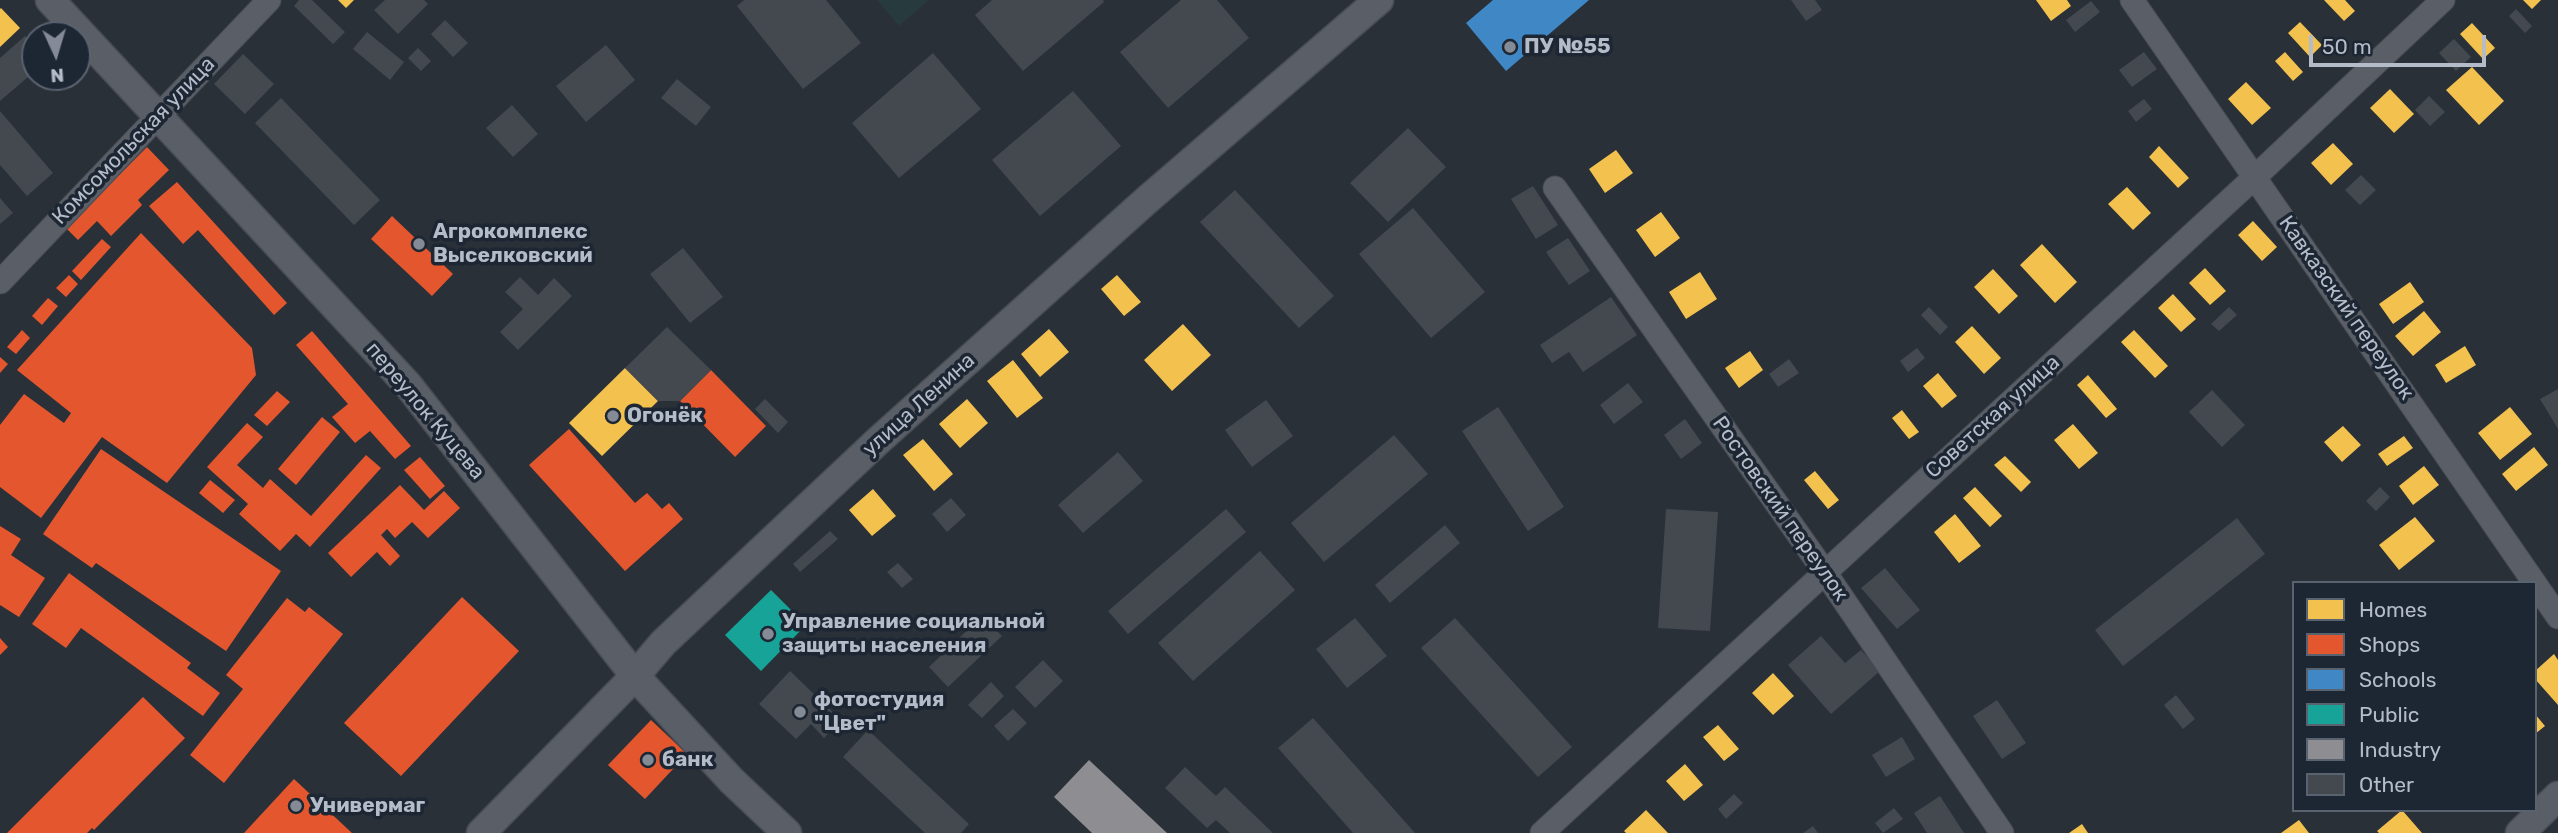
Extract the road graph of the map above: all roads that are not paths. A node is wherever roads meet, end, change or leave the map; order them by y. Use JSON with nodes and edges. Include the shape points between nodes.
{"nodes":[{"id":1,"x":50,"y":0,"type":"edge"},
{"id":2,"x":269,"y":0,"type":"edge"},
{"id":3,"x":1379,"y":0,"type":"edge"},
{"id":4,"x":2132,"y":0,"type":"edge"},
{"id":5,"x":2443,"y":0,"type":"edge"},
{"id":6,"x":157,"y":117,"type":"junction"},
{"id":7,"x":2256,"y":176,"type":"junction"},
{"id":8,"x":1555,"y":188,"type":"dead end"},
{"id":9,"x":0,"y":282,"type":"edge"},
{"id":10,"x":1824,"y":571,"type":"junction"},
{"id":11,"x":2533,"y":581,"type":"edge"},
{"id":12,"x":2537,"y":586,"type":"edge"},
{"id":13,"x":2558,"y":617,"type":"edge"},
{"id":14,"x":635,"y":676,"type":"junction"},
{"id":15,"x":2558,"y":796,"type":"edge"},
{"id":16,"x":481,"y":833,"type":"edge"},
{"id":17,"x":787,"y":833,"type":"edge"},
{"id":18,"x":1542,"y":833,"type":"edge"},
{"id":19,"x":2002,"y":833,"type":"edge"},
{"id":20,"x":2520,"y":833,"type":"edge"}],
"edges":[{"from":1,"to":6,"type":"street","name":"переулок Куцева"},
{"from":2,"to":6,"type":"street","name":"Комсомольская улица"},
{"from":3,"to":14,"type":"street","name":"улица Ленина","via":[[995,335],[673,634]]},
{"from":4,"to":7,"type":"street","name":"Кавказский переулок"},
{"from":5,"to":7,"type":"street","name":"Советская улица"},
{"from":6,"to":9,"type":"street","name":"Комсомольская улица"},
{"from":6,"to":14,"type":"street","name":"переулок Куцева","via":[[408,385]]},
{"from":7,"to":10,"type":"street","name":"Советская улица"},
{"from":7,"to":11,"type":"street","name":"Кавказский переулок"},
{"from":8,"to":10,"type":"street","name":"Ростовский переулок"},
{"from":10,"to":18,"type":"street","name":"Советская улица"},
{"from":10,"to":19,"type":"street","name":"Ростовский переулок"},
{"from":12,"to":13,"type":"street","name":"Кавказский переулок"},
{"from":14,"to":16,"type":"street","name":"улица Ленина"},
{"from":14,"to":17,"type":"street","name":"переулок Куцева"},
{"from":15,"to":20,"type":"street"}]}
